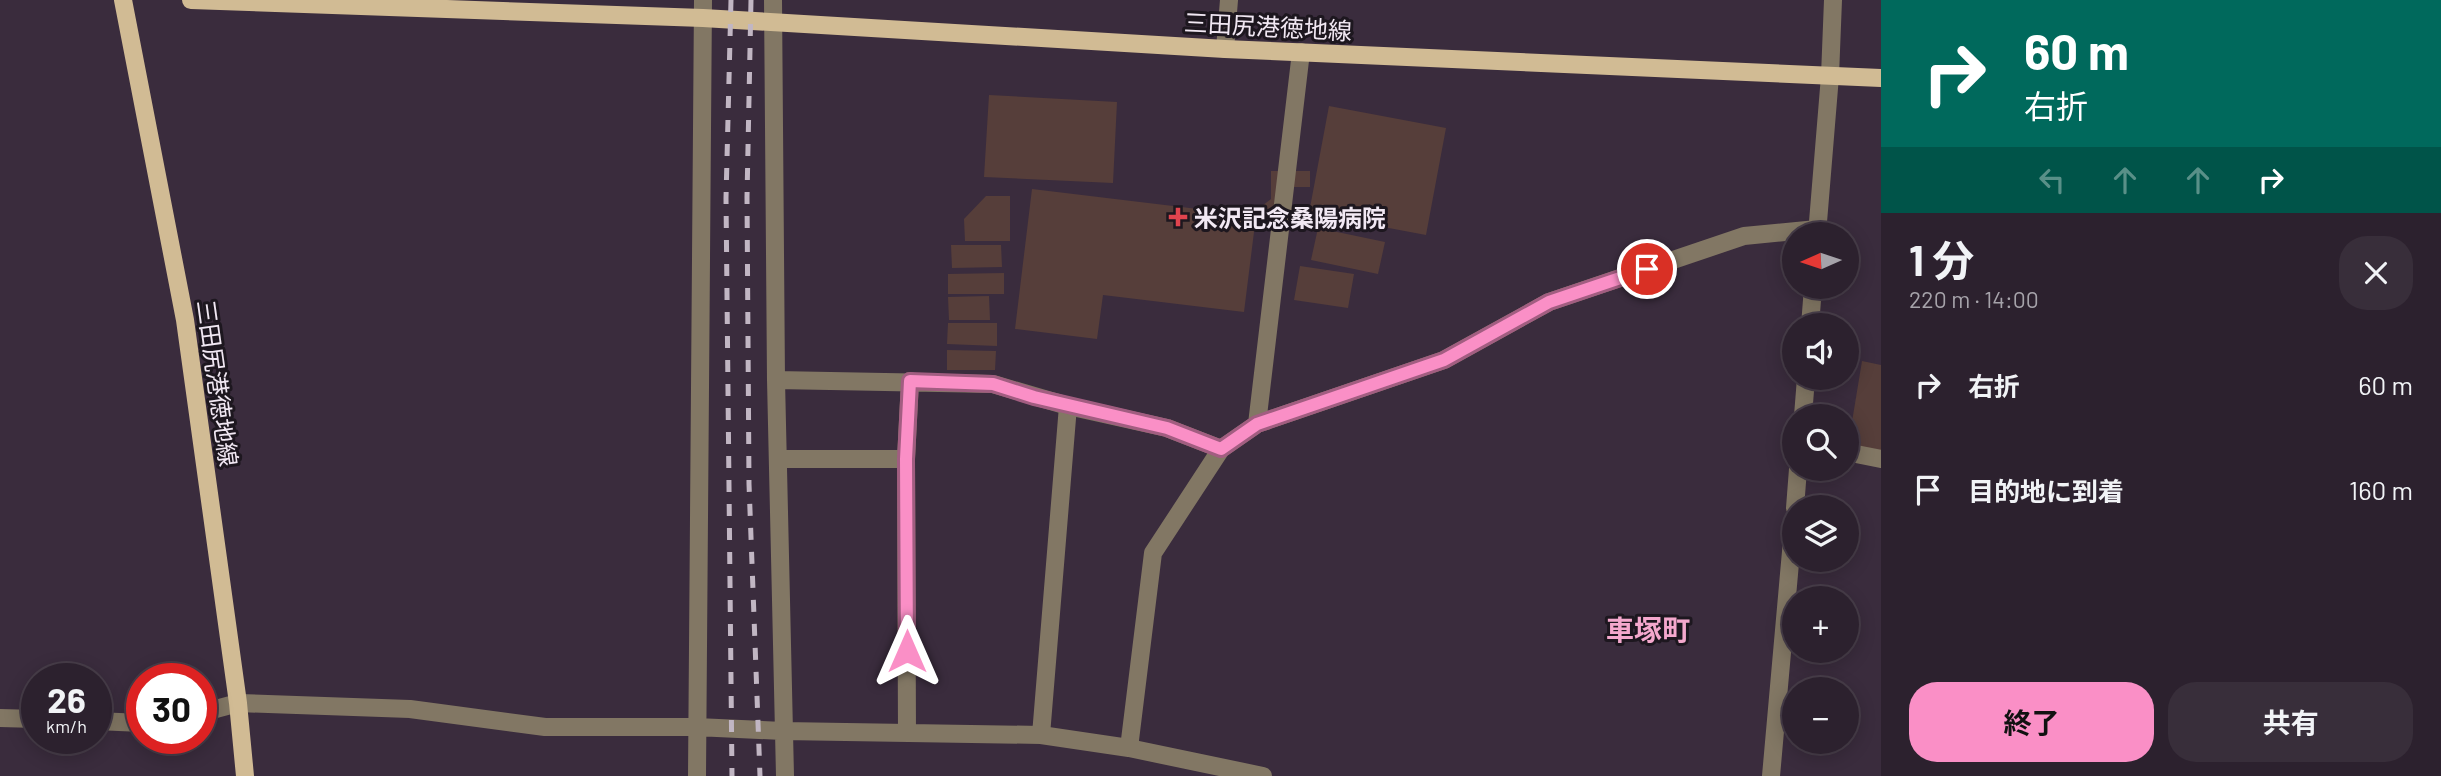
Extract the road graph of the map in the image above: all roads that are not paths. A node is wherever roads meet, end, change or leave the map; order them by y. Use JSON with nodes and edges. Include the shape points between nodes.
{"nodes":[{"id":1,"x":123,"y":0,"type":"edge"},
{"id":2,"x":191,"y":0,"type":"edge"},
{"id":3,"x":773,"y":0,"type":"edge"},
{"id":4,"x":1229,"y":0,"type":"edge"},
{"id":5,"x":1833,"y":0,"type":"edge"},
{"id":6,"x":703,"y":9,"type":"edge"},
{"id":7,"x":773,"y":23,"type":"junction"},
{"id":8,"x":1225,"y":49,"type":"junction"},
{"id":9,"x":1301,"y":52,"type":"junction"},
{"id":10,"x":1830,"y":76,"type":"junction"},
{"id":11,"x":1881,"y":78,"type":"edge"},
{"id":12,"x":1818,"y":222,"type":"edge"},
{"id":13,"x":1782,"y":234,"type":"edge"},
{"id":14,"x":776,"y":380,"type":"junction"},
{"id":15,"x":910,"y":381,"type":"junction"},
{"id":16,"x":1068,"y":405,"type":"junction"},
{"id":17,"x":1257,"y":424,"type":"junction"},
{"id":18,"x":1221,"y":449,"type":"junction"},
{"id":19,"x":1859,"y":455,"type":"edge"},
{"id":20,"x":779,"y":459,"type":"junction"},
{"id":21,"x":906,"y":459,"type":"junction"},
{"id":22,"x":1881,"y":459,"type":"edge"},
{"id":23,"x":1789,"y":572,"type":"edge"},
{"id":24,"x":238,"y":703,"type":"junction"},
{"id":25,"x":217,"y":709,"type":"edge"},
{"id":26,"x":0,"y":718,"type":"edge"},
{"id":27,"x":21,"y":719,"type":"edge"},
{"id":28,"x":696,"y":727,"type":"junction"},
{"id":29,"x":783,"y":731,"type":"junction"},
{"id":30,"x":907,"y":733,"type":"junction"},
{"id":31,"x":1041,"y":735,"type":"junction"},
{"id":32,"x":1129,"y":748,"type":"junction"},
{"id":33,"x":245,"y":776,"type":"edge"},
{"id":34,"x":697,"y":776,"type":"edge"},
{"id":35,"x":785,"y":776,"type":"edge"},
{"id":36,"x":1263,"y":776,"type":"edge"},
{"id":37,"x":1770,"y":776,"type":"edge"}],
"edges":[{"from":1,"to":24,"type":"main road","name":"三田尻港徳地線","via":[[185,320]]},
{"from":2,"to":6,"type":"main road","name":"三田尻港徳地線"},
{"from":3,"to":7,"type":"street"},
{"from":4,"to":8,"type":"street"},
{"from":5,"to":10,"type":"street"},
{"from":6,"to":7,"type":"main road","name":"三田尻港徳地線"},
{"from":6,"to":28,"type":"street"},
{"from":7,"to":8,"type":"main road","name":"三田尻港徳地線"},
{"from":7,"to":14,"type":"street"},
{"from":8,"to":9,"type":"main road","name":"三田尻港徳地線"},
{"from":9,"to":10,"type":"main road","name":"三田尻港徳地線"},
{"from":9,"to":17,"type":"street"},
{"from":10,"to":11,"type":"main road","name":"三田尻港徳地線"},
{"from":10,"to":12,"type":"street"},
{"from":13,"to":17,"type":"street","via":[[1744,236],[1549,302],[1444,360]]},
{"from":14,"to":15,"type":"street"},
{"from":14,"to":20,"type":"street"},
{"from":15,"to":16,"type":"street","via":[[993,384]]},
{"from":15,"to":21,"type":"street"},
{"from":16,"to":18,"type":"street","via":[[1167,428]]},
{"from":16,"to":31,"type":"street"},
{"from":17,"to":18,"type":"street"},
{"from":18,"to":32,"type":"street","via":[[1153,553]]},
{"from":19,"to":22,"type":"street"},
{"from":20,"to":21,"type":"street"},
{"from":20,"to":29,"type":"street"},
{"from":21,"to":30,"type":"street"},
{"from":23,"to":37,"type":"street"},
{"from":24,"to":25,"type":"street"},
{"from":24,"to":28,"type":"street","via":[[410,709],[545,727]]},
{"from":24,"to":33,"type":"main road","name":"三田尻港徳地線"},
{"from":26,"to":27,"type":"street"},
{"from":28,"to":29,"type":"street"},
{"from":28,"to":34,"type":"street"},
{"from":29,"to":30,"type":"street"},
{"from":29,"to":35,"type":"street"},
{"from":30,"to":31,"type":"street"},
{"from":31,"to":32,"type":"street"},
{"from":32,"to":36,"type":"street"}]}
